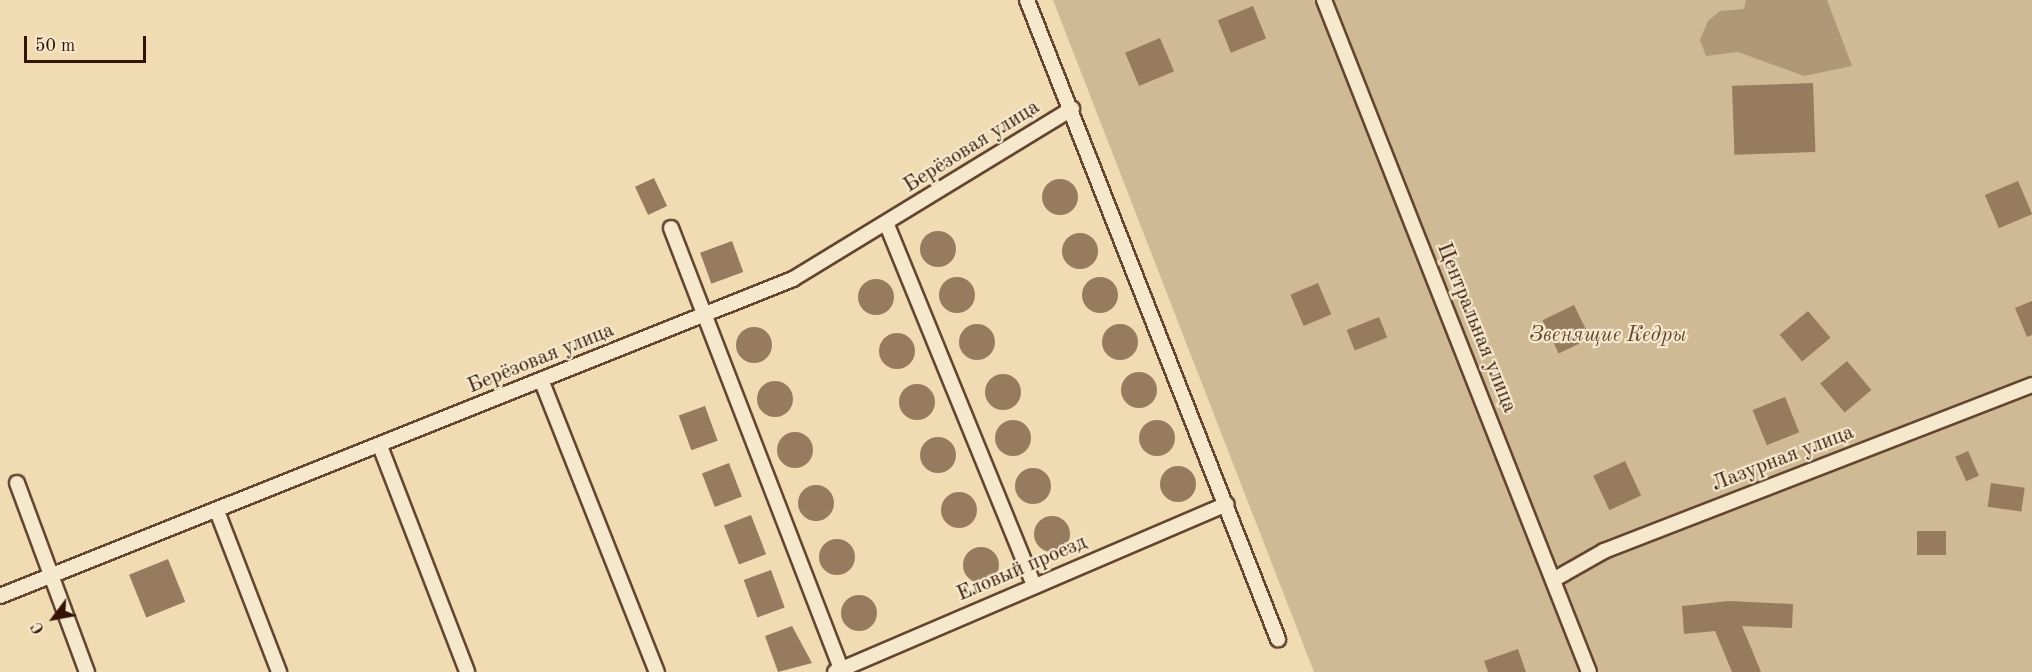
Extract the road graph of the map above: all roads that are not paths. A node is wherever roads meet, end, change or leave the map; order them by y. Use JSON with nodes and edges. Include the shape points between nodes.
{"nodes":[{"id":1,"x":1028,"y":0,"type":"edge"},
{"id":2,"x":1324,"y":0,"type":"edge"},
{"id":3,"x":1072,"y":109,"type":"junction"},
{"id":4,"x":887,"y":225,"type":"junction"},
{"id":5,"x":670,"y":228,"type":"dead end"},
{"id":6,"x":705,"y":316,"type":"junction"},
{"id":7,"x":542,"y":382,"type":"junction"},
{"id":8,"x":2032,"y":385,"type":"edge"},
{"id":9,"x":380,"y":446,"type":"junction"},
{"id":10,"x":17,"y":483,"type":"dead end"},
{"id":11,"x":1227,"y":504,"type":"junction"},
{"id":12,"x":217,"y":511,"type":"junction"},
{"id":13,"x":51,"y":576,"type":"junction"},
{"id":14,"x":1553,"y":580,"type":"junction"},
{"id":15,"x":1034,"y":586,"type":"junction"},
{"id":16,"x":0,"y":596,"type":"edge"},
{"id":17,"x":1278,"y":639,"type":"dead end"},
{"id":18,"x":840,"y":671,"type":"edge"},
{"id":19,"x":87,"y":672,"type":"edge"},
{"id":20,"x":279,"y":672,"type":"edge"},
{"id":21,"x":467,"y":672,"type":"edge"},
{"id":22,"x":657,"y":672,"type":"edge"},
{"id":23,"x":1589,"y":672,"type":"edge"}],
"edges":[{"from":1,"to":3,"type":"street"},
{"from":2,"to":14,"type":"street","name":"Центральная улица"},
{"from":3,"to":4,"type":"street","name":"Берёзовая улица"},
{"from":3,"to":11,"type":"street"},
{"from":4,"to":6,"type":"street","name":"Берёзовая улица","via":[[793,279]]},
{"from":4,"to":15,"type":"street"},
{"from":5,"to":6,"type":"street"},
{"from":6,"to":7,"type":"street","name":"Берёзовая улица"},
{"from":6,"to":18,"type":"street"},
{"from":7,"to":9,"type":"street","name":"Берёзовая улица"},
{"from":7,"to":22,"type":"street"},
{"from":8,"to":14,"type":"street","name":"Лазурная улица","via":[[1604,551]]},
{"from":9,"to":12,"type":"street","name":"Берёзовая улица"},
{"from":9,"to":21,"type":"street"},
{"from":10,"to":13,"type":"street"},
{"from":11,"to":15,"type":"street","name":"Еловый проезд"},
{"from":11,"to":17,"type":"street"},
{"from":12,"to":13,"type":"street","name":"Берёзовая улица"},
{"from":12,"to":20,"type":"street"},
{"from":13,"to":16,"type":"street","name":"Берёзовая улица"},
{"from":13,"to":19,"type":"street"},
{"from":14,"to":23,"type":"street","name":"Центральная улица"},
{"from":15,"to":18,"type":"street","name":"Еловый проезд"}]}
